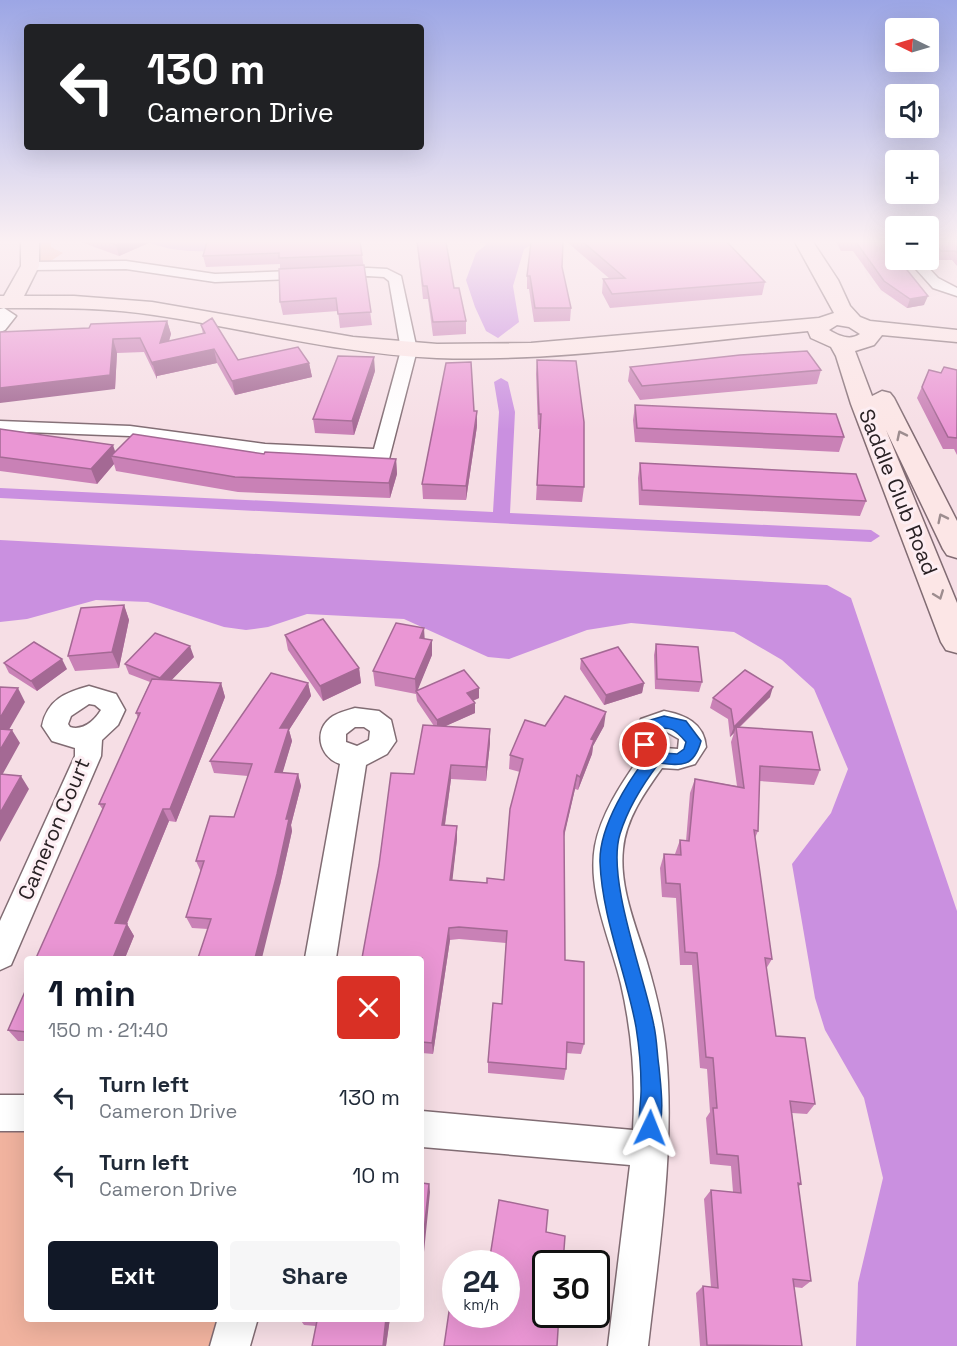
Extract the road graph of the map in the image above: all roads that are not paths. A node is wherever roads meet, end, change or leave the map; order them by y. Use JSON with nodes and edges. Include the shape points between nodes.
{"nodes":[{"id":1,"x":104,"y":305,"type":"edge"},
{"id":2,"x":124,"y":305,"type":"edge"},
{"id":3,"x":401,"y":305,"type":"edge"},
{"id":4,"x":826,"y":305,"type":"edge"},
{"id":5,"x":840,"y":305,"type":"edge"},
{"id":6,"x":3,"y":311,"type":"edge"},
{"id":7,"x":845,"y":332,"type":"junction"},
{"id":8,"x":957,"y":336,"type":"edge"},
{"id":9,"x":957,"y":342,"type":"edge"},
{"id":10,"x":409,"y":350,"type":"junction"},
{"id":11,"x":0,"y":426,"type":"edge"},
{"id":12,"x":957,"y":549,"type":"edge"},
{"id":13,"x":957,"y":642,"type":"edge"},
{"id":14,"x":89,"y":736,"type":"dead end"},
{"id":15,"x":656,"y":756,"type":"dead end"},
{"id":16,"x":354,"y":757,"type":"dead end"},
{"id":17,"x":0,"y":955,"type":"edge"},
{"id":18,"x":320,"y":956,"type":"edge"},
{"id":19,"x":0,"y":1113,"type":"edge"},
{"id":20,"x":24,"y":1113,"type":"edge"},
{"id":21,"x":424,"y":1130,"type":"edge"},
{"id":22,"x":649,"y":1149,"type":"junction"},
{"id":23,"x":237,"y":1322,"type":"edge"},
{"id":24,"x":230,"y":1346,"type":"edge"},
{"id":25,"x":628,"y":1346,"type":"edge"}],
"edges":[{"from":1,"to":6,"type":"street"},
{"from":2,"to":10,"type":"street","via":[[305,337]]},
{"from":3,"to":10,"type":"street"},
{"from":4,"to":7,"type":"street","name":"Saddle Club Road"},
{"from":5,"to":7,"type":"street","name":"Saddle Club Road"},
{"from":7,"to":8,"type":"street"},
{"from":7,"to":9,"type":"street"},
{"from":7,"to":10,"type":"street","via":[[741,330],[531,350]]},
{"from":12,"to":7,"type":"street","name":"Saddle Club Road","one_way":true,"via":[[863,357]]},
{"from":7,"to":13,"type":"street","name":"Saddle Club Road","one_way":true,"via":[[847,356],[863,404]]},
{"from":10,"to":11,"type":"street","via":[[382,455],[265,450],[130,431]]},
{"from":14,"to":17,"type":"street","name":"Cameron Court","via":[[88,756]]},
{"from":15,"to":22,"type":"street","via":[[626,804],[612,835],[608,861],[649,1052]]},
{"from":16,"to":18,"type":"street"},
{"from":19,"to":20,"type":"street"},
{"from":21,"to":22,"type":"street"},
{"from":22,"to":25,"type":"street"},
{"from":23,"to":24,"type":"street"}]}
